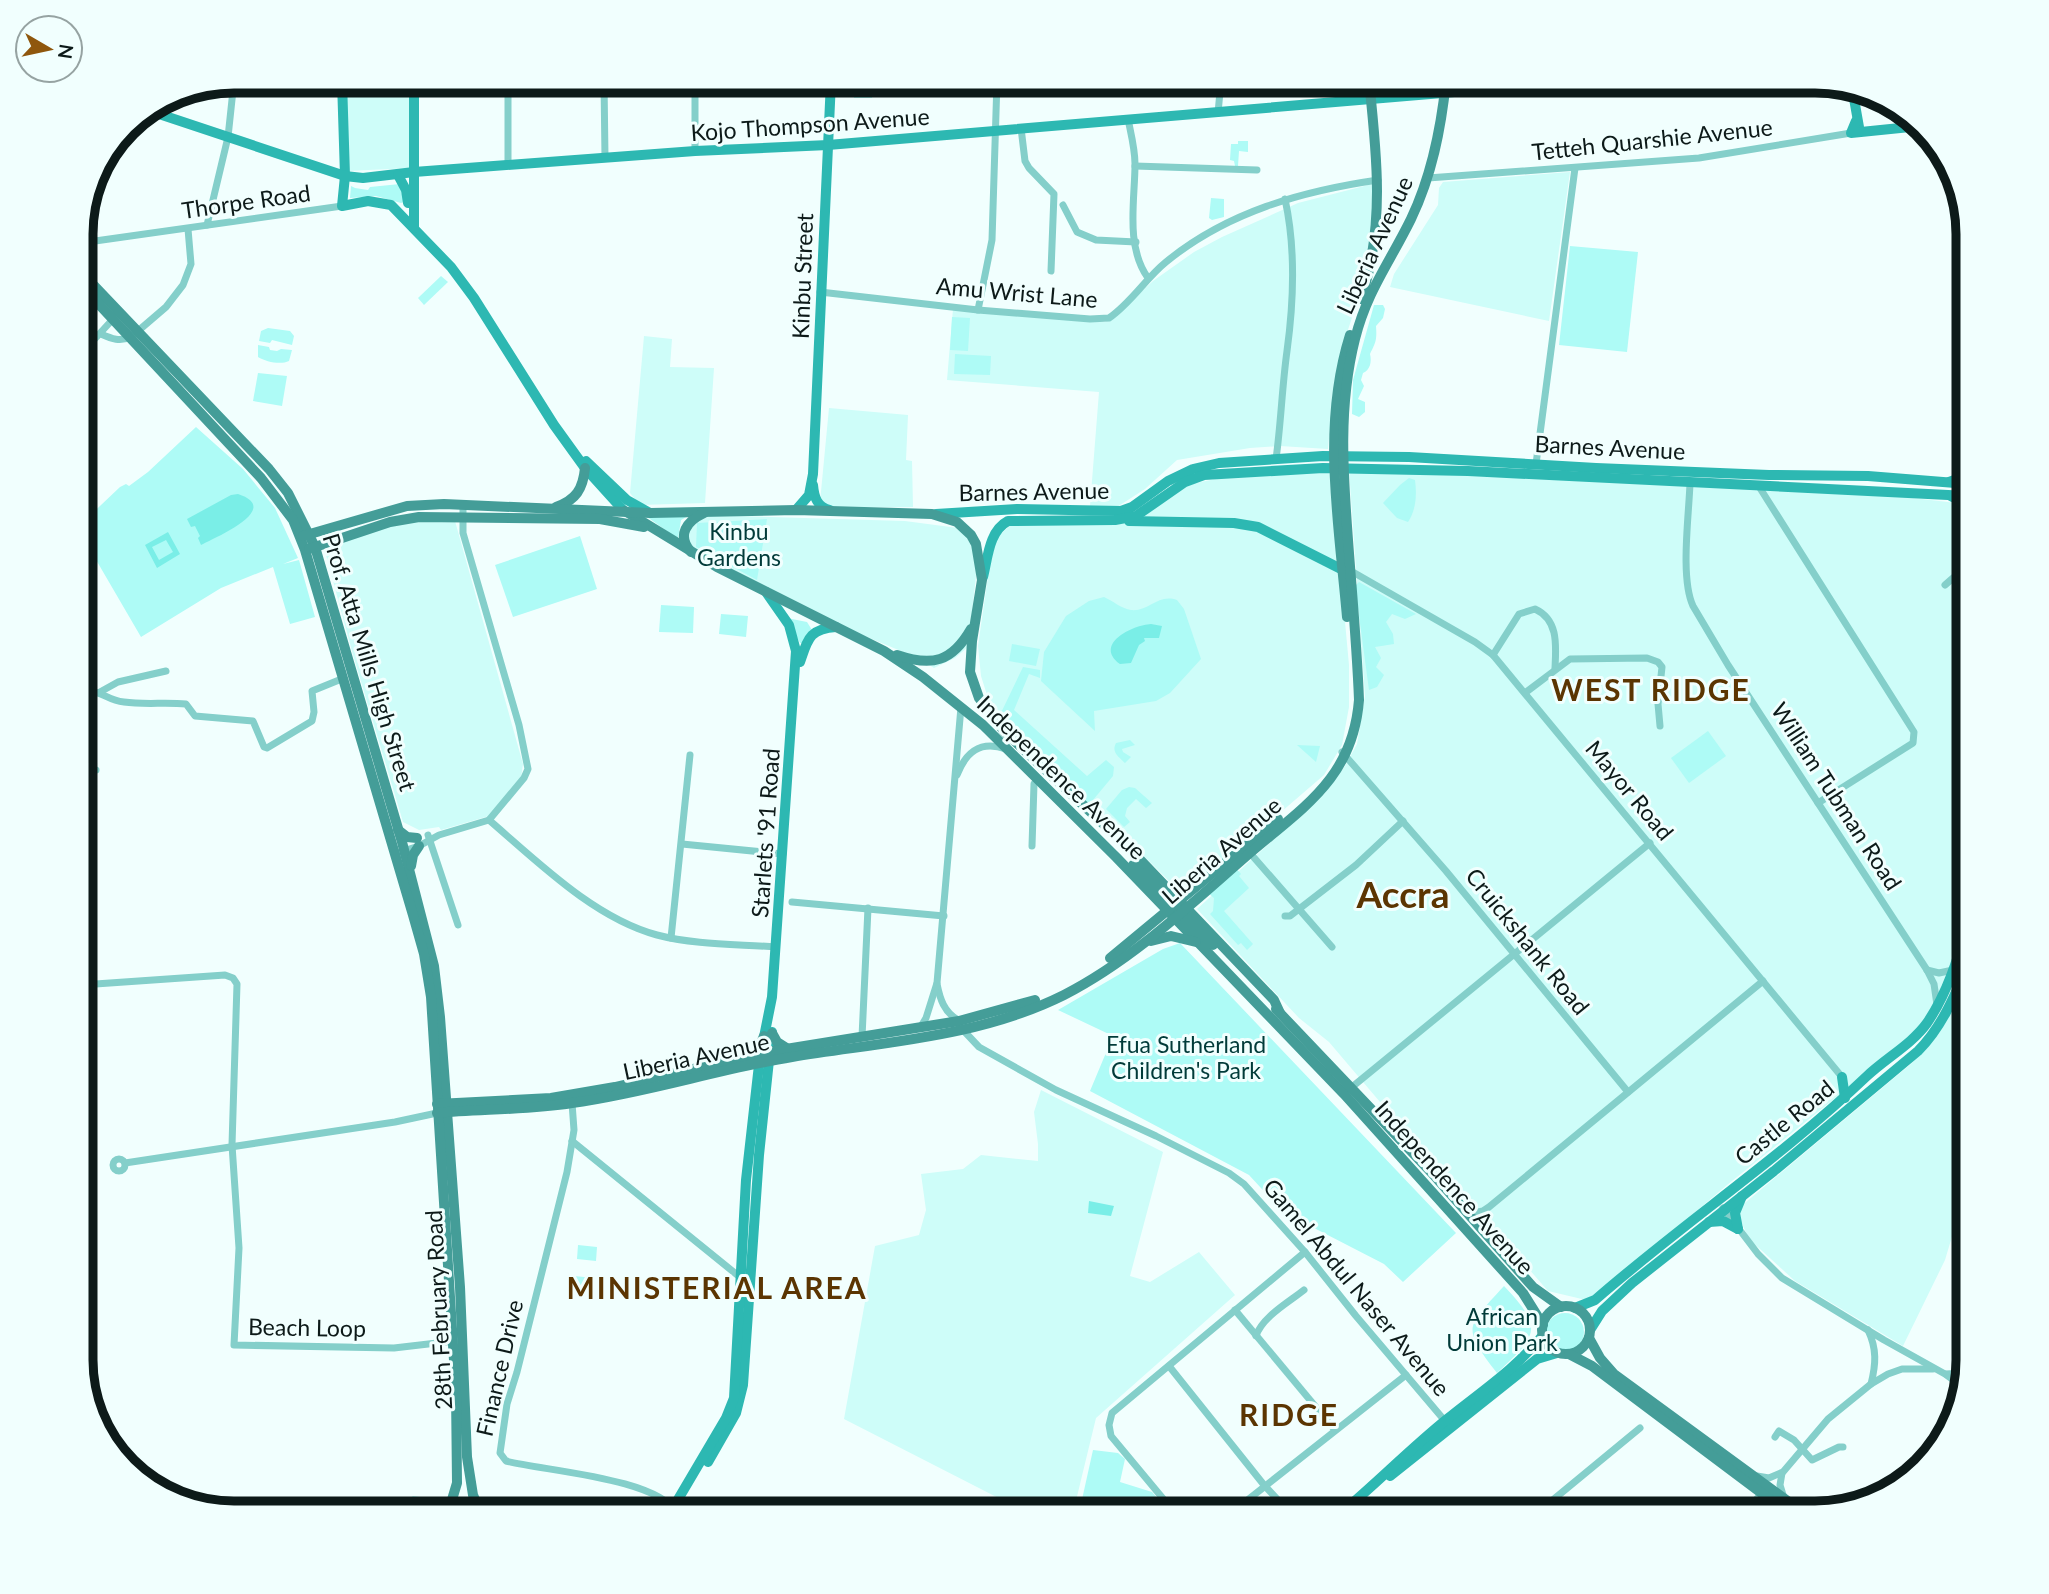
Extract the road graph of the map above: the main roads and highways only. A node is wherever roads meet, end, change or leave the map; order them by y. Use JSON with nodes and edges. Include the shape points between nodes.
{"nodes":[{"id":1,"x":342,"y":93,"type":"edge"},
{"id":2,"x":414,"y":93,"type":"edge"},
{"id":3,"x":830,"y":93,"type":"edge"},
{"id":4,"x":1370,"y":93,"type":"edge"},
{"id":5,"x":1445,"y":93,"type":"joint"},
{"id":6,"x":1854,"y":98,"type":"edge"},
{"id":7,"x":1371,"y":100,"type":"junction"},
{"id":8,"x":159,"y":114,"type":"edge"},
{"id":9,"x":1856,"y":121,"type":"junction"},
{"id":10,"x":1908,"y":128,"type":"edge"},
{"id":11,"x":1864,"y":132,"type":"junction"},
{"id":12,"x":828,"y":145,"type":"junction"},
{"id":13,"x":414,"y":172,"type":"junction"},
{"id":14,"x":398,"y":174,"type":"junction"},
{"id":15,"x":345,"y":176,"type":"junction"},
{"id":16,"x":408,"y":204,"type":"junction"},
{"id":17,"x":391,"y":205,"type":"junction"},
{"id":18,"x":411,"y":225,"type":"junction"},
{"id":19,"x":1376,"y":268,"type":"junction"},
{"id":20,"x":93,"y":286,"type":"edge"},
{"id":21,"x":93,"y":298,"type":"edge"},
{"id":22,"x":134,"y":334,"type":"junction"},
{"id":23,"x":577,"y":455,"type":"junction"},
{"id":24,"x":1338,"y":462,"type":"junction"},
{"id":25,"x":585,"y":468,"type":"junction"},
{"id":26,"x":813,"y":474,"type":"junction"},
{"id":27,"x":1956,"y":479,"type":"edge"},
{"id":28,"x":1949,"y":482,"type":"junction"},
{"id":29,"x":1956,"y":483,"type":"edge"},
{"id":30,"x":1944,"y":493,"type":"junction"},
{"id":31,"x":1956,"y":494,"type":"edge"},
{"id":32,"x":1956,"y":499,"type":"edge"},
{"id":33,"x":1154,"y":504,"type":"junction"},
{"id":34,"x":551,"y":509,"type":"junction"},
{"id":35,"x":796,"y":510,"type":"junction"},
{"id":36,"x":833,"y":510,"type":"junction"},
{"id":37,"x":624,"y":511,"type":"junction"},
{"id":38,"x":706,"y":512,"type":"junction"},
{"id":39,"x":650,"y":513,"type":"junction"},
{"id":40,"x":932,"y":514,"type":"junction"},
{"id":41,"x":1115,"y":520,"type":"junction"},
{"id":42,"x":1164,"y":523,"type":"junction"},
{"id":43,"x":653,"y":530,"type":"junction"},
{"id":44,"x":306,"y":535,"type":"junction"},
{"id":45,"x":310,"y":549,"type":"junction"},
{"id":46,"x":1341,"y":552,"type":"junction"},
{"id":47,"x":693,"y":554,"type":"junction"},
{"id":48,"x":1322,"y":559,"type":"junction"},
{"id":49,"x":1347,"y":570,"type":"junction"},
{"id":50,"x":982,"y":580,"type":"junction"},
{"id":51,"x":766,"y":592,"type":"junction"},
{"id":52,"x":974,"y":623,"type":"junction"},
{"id":53,"x":836,"y":627,"type":"junction"},
{"id":54,"x":884,"y":651,"type":"junction"},
{"id":55,"x":796,"y":672,"type":"junction"},
{"id":56,"x":1344,"y":754,"type":"junction"},
{"id":57,"x":398,"y":830,"type":"junction"},
{"id":58,"x":398,"y":848,"type":"junction"},
{"id":59,"x":410,"y":872,"type":"junction"},
{"id":60,"x":1177,"y":909,"type":"junction"},
{"id":61,"x":1141,"y":943,"type":"junction"},
{"id":62,"x":1199,"y":943,"type":"junction"},
{"id":63,"x":1956,"y":963,"type":"edge"},
{"id":64,"x":1955,"y":966,"type":"joint"},
{"id":65,"x":1956,"y":993,"type":"edge"},
{"id":66,"x":961,"y":1026,"type":"junction"},
{"id":67,"x":768,"y":1034,"type":"junction"},
{"id":68,"x":786,"y":1054,"type":"junction"},
{"id":69,"x":763,"y":1059,"type":"junction"},
{"id":70,"x":1861,"y":1083,"type":"junction"},
{"id":71,"x":1845,"y":1098,"type":"junction"},
{"id":72,"x":442,"y":1105,"type":"junction"},
{"id":73,"x":461,"y":1107,"type":"junction"},
{"id":74,"x":447,"y":1130,"type":"junction"},
{"id":75,"x":1743,"y":1195,"type":"junction"},
{"id":76,"x":1721,"y":1204,"type":"junction"},
{"id":77,"x":1707,"y":1222,"type":"junction"},
{"id":78,"x":741,"y":1259,"type":"junction"},
{"id":79,"x":751,"y":1292,"type":"junction"},
{"id":80,"x":1561,"y":1307,"type":"junction"},
{"id":81,"x":1575,"y":1308,"type":"junction"},
{"id":82,"x":1543,"y":1330,"type":"junction"},
{"id":83,"x":1590,"y":1334,"type":"junction"},
{"id":84,"x":1563,"y":1354,"type":"junction"},
{"id":85,"x":1377,"y":1483,"type":"junction"},
{"id":86,"x":453,"y":1501,"type":"edge"},
{"id":87,"x":476,"y":1501,"type":"edge"},
{"id":88,"x":680,"y":1501,"type":"edge"},
{"id":89,"x":681,"y":1501,"type":"edge"},
{"id":90,"x":1356,"y":1501,"type":"edge"},
{"id":91,"x":1772,"y":1501,"type":"edge"},
{"id":92,"x":1788,"y":1501,"type":"edge"}],
"edges":[{"from":1,"to":15,"type":"main road"},
{"from":2,"to":13,"type":"main road"},
{"from":3,"to":12,"type":"main road","name":"Kinbu Street"},
{"from":4,"to":7,"type":"main road"},
{"from":5,"to":7,"type":"main road","name":"Kojo Thompson Avenue"},
{"from":5,"to":19,"type":"main road","name":"Liberia Avenue","via":[[1428,178],[1410,220]]},
{"from":6,"to":9,"type":"main road"},
{"from":7,"to":12,"type":"main road","name":"Kojo Thompson Avenue"},
{"from":7,"to":19,"type":"main road","via":[[1378,180]]},
{"from":8,"to":15,"type":"main road","name":"Kojo Thompson Avenue"},
{"from":9,"to":11,"type":"main road"},
{"from":9,"to":11,"type":"main road","name":"Tetteh Quarshie Avenue","via":[[1851,133]]},
{"from":10,"to":11,"type":"main road","name":"Tetteh Quarshie Avenue"},
{"from":12,"to":13,"type":"main road","name":"Kojo Thompson Avenue"},
{"from":12,"to":26,"type":"main road","name":"Kinbu Street"},
{"from":13,"to":14,"type":"main road","name":"Kojo Thompson Avenue"},
{"from":13,"to":18,"type":"main road"},
{"from":14,"to":15,"type":"main road","name":"Kojo Thompson Avenue"},
{"from":14,"to":16,"type":"main road"},
{"from":15,"to":17,"type":"main road","name":"Thorpe Road","via":[[342,206],[368,201]]},
{"from":16,"to":17,"type":"main road","name":"Thorpe Road"},
{"from":16,"to":18,"type":"main road"},
{"from":17,"to":18,"type":"main road"},
{"from":18,"to":23,"type":"main road","via":[[474,298]]},
{"from":19,"to":24,"type":"main road","name":"Liberia Avenue","via":[[1336,386]]},
{"from":20,"to":22,"type":"main road","name":"Prof. Atta Mills High Street"},
{"from":21,"to":22,"type":"main road","name":"Prof. Atta Mills High Street"},
{"from":22,"to":44,"type":"main road","name":"Prof. Atta Mills High Street"},
{"from":23,"to":25,"type":"main road"},
{"from":23,"to":39,"type":"main road","via":[[627,500]]},
{"from":24,"to":28,"type":"main road","name":"Barnes Avenue","via":[[1409,457]]},
{"from":24,"to":30,"type":"main road","name":"Barnes Avenue"},
{"from":24,"to":33,"type":"main road","name":"Barnes Avenue","via":[[1203,475]]},
{"from":24,"to":40,"type":"main road","name":"Barnes Avenue","via":[[1276,459],[1219,463],[1168,481],[1121,512],[1017,509]]},
{"from":24,"to":46,"type":"main road","name":"Liberia Avenue"},
{"from":24,"to":49,"type":"main road","name":"Liberia Avenue"},
{"from":25,"to":34,"type":"main road","via":[[577,495]]},
{"from":25,"to":37,"type":"main road"},
{"from":26,"to":35,"type":"main road","via":[[809,495]]},
{"from":26,"to":36,"type":"main road","via":[[814,496],[824,509]]},
{"from":27,"to":28,"type":"main road"},
{"from":28,"to":29,"type":"main road","name":"Barnes Avenue"},
{"from":30,"to":31,"type":"main road","name":"Barnes Avenue"},
{"from":30,"to":32,"type":"main road"},
{"from":33,"to":41,"type":"main road","name":"Barnes Avenue","via":[[1136,516]]},
{"from":33,"to":42,"type":"main road","via":[[1153,515]]},
{"from":34,"to":37,"type":"main road","name":"Barnes Avenue"},
{"from":34,"to":44,"type":"main road","name":"Barnes Avenue","via":[[407,506]]},
{"from":35,"to":36,"type":"main road","name":"Barnes Avenue"},
{"from":35,"to":38,"type":"main road","name":"Barnes Avenue"},
{"from":36,"to":40,"type":"main road","name":"Barnes Avenue"},
{"from":37,"to":39,"type":"main road","name":"Barnes Avenue"},
{"from":37,"to":43,"type":"main road","name":"Independence Avenue"},
{"from":38,"to":39,"type":"main road","name":"Barnes Avenue"},
{"from":38,"to":47,"type":"main road","via":[[690,520],[684,532]]},
{"from":40,"to":50,"type":"main road","name":"Independence Avenue","via":[[957,522],[971,535]]},
{"from":41,"to":42,"type":"main road"},
{"from":41,"to":50,"type":"main road","name":"Barnes Avenue","via":[[1008,521],[993,536]]},
{"from":42,"to":48,"type":"main road","via":[[1258,527]]},
{"from":43,"to":45,"type":"main road","via":[[600,519],[406,518]]},
{"from":43,"to":47,"type":"main road","name":"Independence Avenue"},
{"from":44,"to":45,"type":"main road","name":"Prof. Atta Mills High Street"},
{"from":45,"to":57,"type":"main road","name":"Prof. Atta Mills High Street"},
{"from":45,"to":58,"type":"main road","name":"Prof. Atta Mills High Street","via":[[344,678]]},
{"from":46,"to":48,"type":"main road"},
{"from":46,"to":49,"type":"main road","name":"Liberia Avenue"},
{"from":47,"to":51,"type":"main road","name":"Independence Avenue"},
{"from":48,"to":49,"type":"main road"},
{"from":49,"to":56,"type":"main road","name":"Liberia Avenue","via":[[1353,706]]},
{"from":50,"to":52,"type":"main road","name":"Independence Avenue"},
{"from":51,"to":53,"type":"main road","name":"Independence Avenue"},
{"from":51,"to":55,"type":"main road","name":"Starlets '91 Road","via":[[795,639]]},
{"from":52,"to":54,"type":"main road","via":[[959,647],[934,661],[918,662]]},
{"from":52,"to":60,"type":"main road","name":"Independence Avenue","via":[[970,672],[988,712],[1126,845]]},
{"from":53,"to":54,"type":"main road","name":"Independence Avenue"},
{"from":53,"to":55,"type":"main road","name":"Starlets '91 Road","via":[[810,635]]},
{"from":54,"to":60,"type":"main road","name":"Independence Avenue","via":[[961,706]]},
{"from":55,"to":67,"type":"main road","name":"Starlets '91 Road"},
{"from":56,"to":60,"type":"main road","name":"Liberia Avenue","via":[[1313,789]]},
{"from":56,"to":60,"type":"main road","name":"Liberia Avenue","via":[[1323,789]]},
{"from":57,"to":58,"type":"main road","name":"Prof. Atta Mills High Street"},
{"from":57,"to":59,"type":"main road","via":[[424,840],[413,855]]},
{"from":58,"to":59,"type":"main road","name":"Prof. Atta Mills High Street"},
{"from":58,"to":72,"type":"main road","name":"Prof. Atta Mills High Street","via":[[428,972]]},
{"from":59,"to":72,"type":"main road","name":"Prof. Atta Mills High Street","via":[[436,974]]},
{"from":60,"to":61,"type":"main road","name":"Liberia Avenue"},
{"from":60,"to":62,"type":"main road","name":"Independence Avenue"},
{"from":60,"to":66,"type":"main road","name":"Liberia Avenue","via":[[1061,988]]},
{"from":60,"to":80,"type":"main road","name":"Independence Avenue","via":[[1352,1087],[1533,1287]]},
{"from":61,"to":62,"type":"main road","via":[[1171,936]]},
{"from":61,"to":66,"type":"main road","name":"Liberia Avenue","via":[[1063,995],[978,1026]]},
{"from":62,"to":82,"type":"main road","name":"Independence Avenue","via":[[1344,1094],[1523,1293]]},
{"from":63,"to":64,"type":"main road","name":"Castle Road"},
{"from":64,"to":70,"type":"main road","name":"Castle Road","via":[[1925,1025]]},
{"from":65,"to":75,"type":"main road","name":"Castle Road","via":[[1934,1033],[1918,1051]]},
{"from":66,"to":68,"type":"main road","name":"Liberia Avenue"},
{"from":66,"to":68,"type":"main road","name":"Liberia Avenue","via":[[862,1037]]},
{"from":67,"to":68,"type":"main road"},
{"from":67,"to":69,"type":"main road","name":"Starlets '91 Road"},
{"from":67,"to":69,"type":"main road","via":[[759,1048]]},
{"from":68,"to":69,"type":"main road"},
{"from":68,"to":69,"type":"main road","name":"Liberia Avenue"},
{"from":69,"to":73,"type":"main road","name":"Liberia Avenue","via":[[551,1098]]},
{"from":69,"to":73,"type":"main road","name":"Liberia Avenue","via":[[572,1103]]},
{"from":69,"to":78,"type":"main road","name":"Starlets '91 Road","via":[[749,1149]]},
{"from":69,"to":79,"type":"main road","name":"Starlets '91 Road"},
{"from":70,"to":71,"type":"main road","name":"Castle Road"},
{"from":70,"to":71,"type":"main road","via":[[1842,1077]]},
{"from":71,"to":76,"type":"main road","name":"Castle Road"},
{"from":72,"to":73,"type":"main road","name":"Liberia Avenue"},
{"from":72,"to":73,"type":"main road"},
{"from":72,"to":74,"type":"main road","name":"28th February Road"},
{"from":72,"to":86,"type":"main road","name":"28th February Road","via":[[454,1341],[457,1473]]},
{"from":73,"to":74,"type":"main road"},
{"from":74,"to":87,"type":"main road","name":"28th February Road","via":[[467,1457]]},
{"from":75,"to":76,"type":"main road","name":"Castle Road"},
{"from":75,"to":77,"type":"main road","via":[[1735,1213],[1738,1229],[1723,1221]]},
{"from":76,"to":77,"type":"main road","name":"Castle Road"},
{"from":76,"to":81,"type":"main road","name":"Castle Road","via":[[1594,1300]]},
{"from":77,"to":83,"type":"main road","name":"Castle Road","via":[[1611,1301]]},
{"from":78,"to":79,"type":"main road","via":[[745,1287]]},
{"from":78,"to":88,"type":"main road","name":"Starlets '91 Road","via":[[734,1400]]},
{"from":79,"to":89,"type":"main road","name":"Starlets '91 Road","via":[[741,1401]]},
{"from":80,"to":81,"type":"main road"},
{"from":80,"to":82,"type":"main road","via":[[1550,1313]]},
{"from":81,"to":83,"type":"main road","via":[[1583,1313]]},
{"from":82,"to":84,"type":"main road","via":[[1546,1343]]},
{"from":82,"to":85,"type":"main road","via":[[1516,1363]]},
{"from":83,"to":84,"type":"main road","via":[[1577,1352]]},
{"from":83,"to":92,"type":"main road","via":[[1600,1358],[1614,1374]]},
{"from":84,"to":85,"type":"main road","via":[[1537,1359]]},
{"from":84,"to":91,"type":"main road","via":[[1592,1366]]},
{"from":85,"to":90,"type":"main road"}]}
